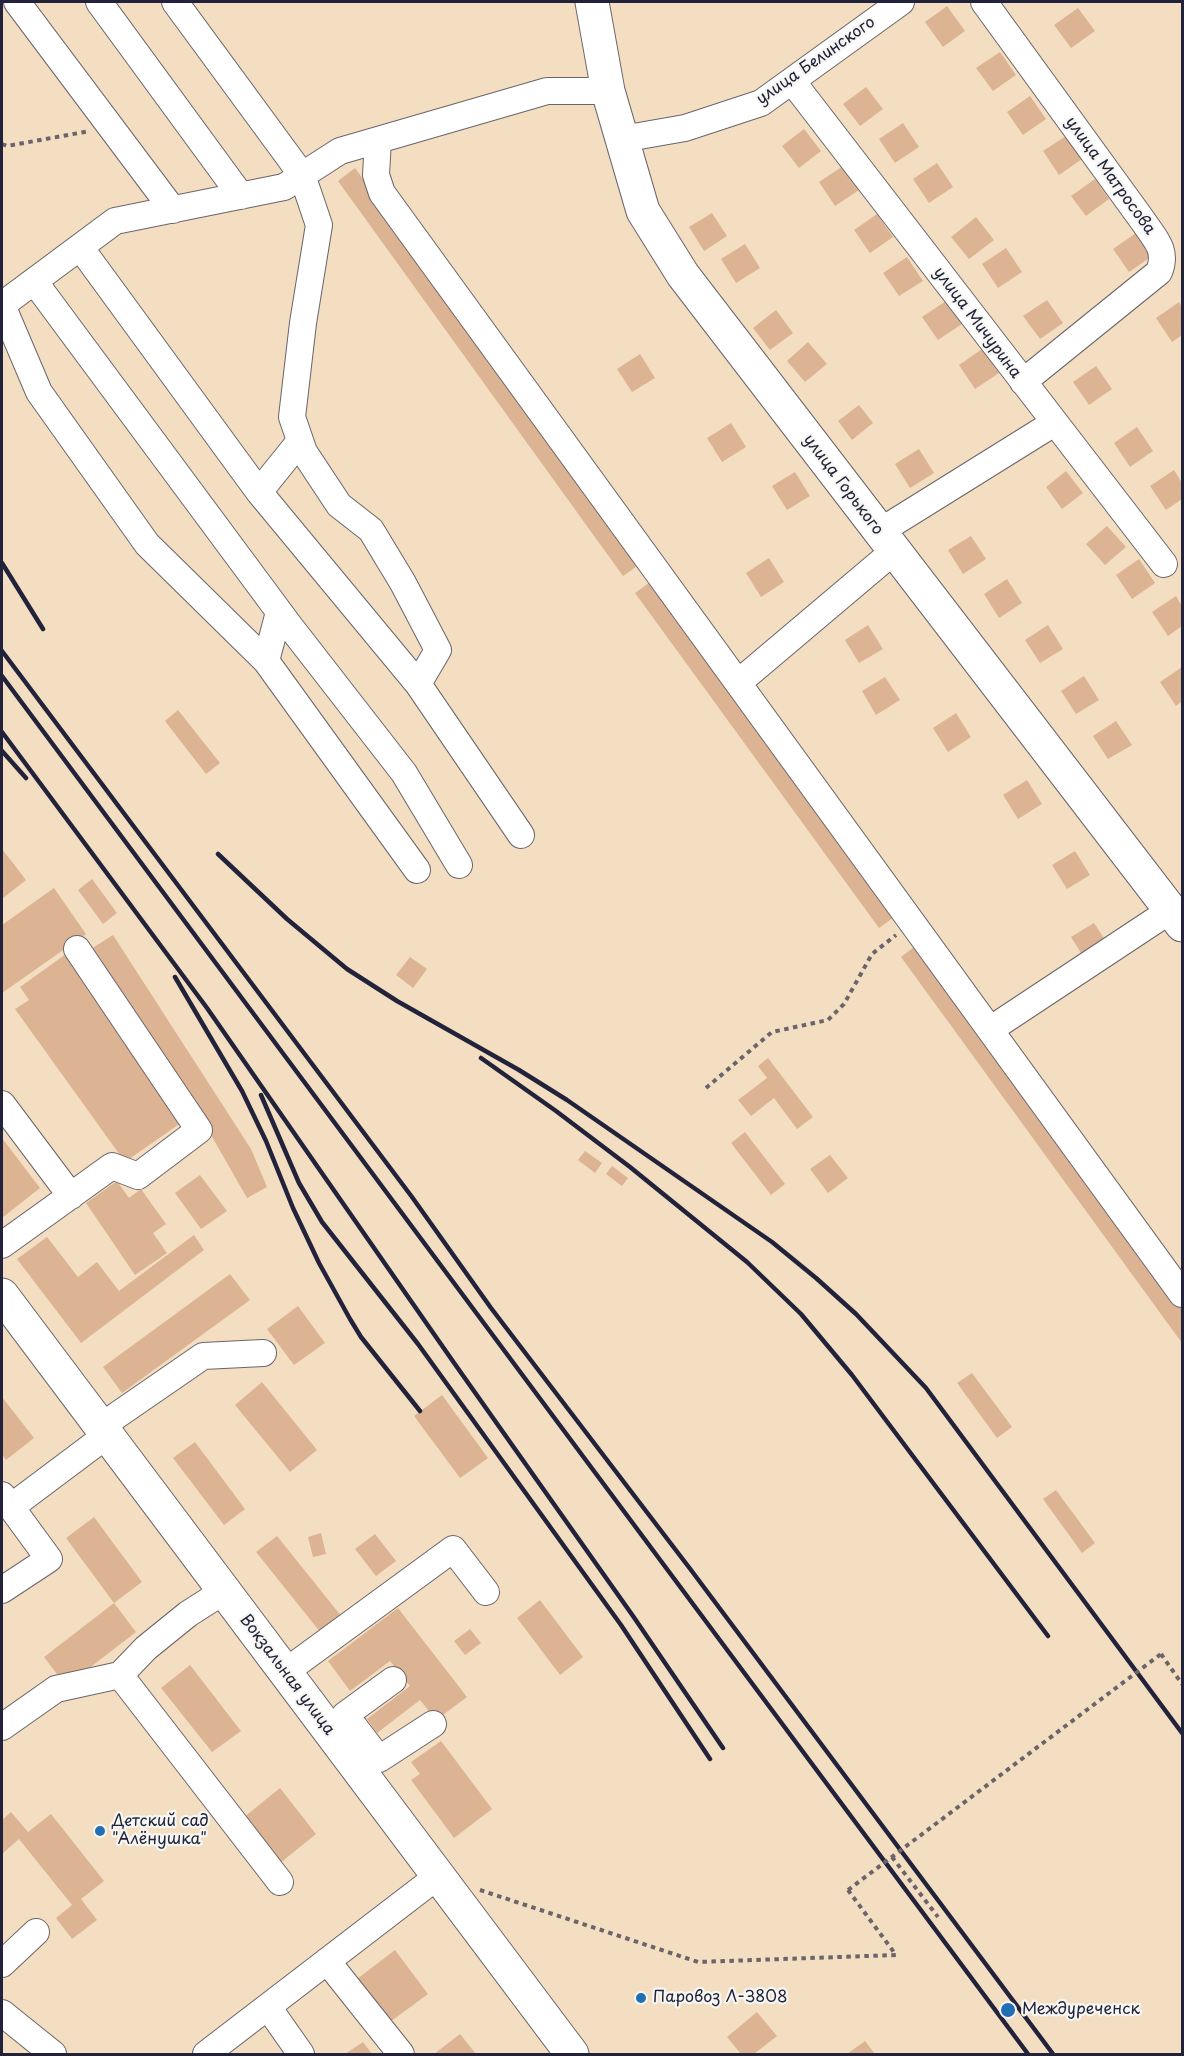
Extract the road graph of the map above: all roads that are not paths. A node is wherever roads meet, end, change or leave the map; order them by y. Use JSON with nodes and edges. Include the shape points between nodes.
{"nodes":[{"id":1,"x":17,"y":2,"type":"edge"},
{"id":2,"x":99,"y":2,"type":"edge"},
{"id":3,"x":175,"y":2,"type":"edge"},
{"id":4,"x":592,"y":2,"type":"edge"},
{"id":5,"x":901,"y":2,"type":"edge"},
{"id":6,"x":984,"y":2,"type":"edge"},
{"id":7,"x":792,"y":81,"type":"junction"},
{"id":8,"x":608,"y":91,"type":"junction"},
{"id":9,"x":622,"y":139,"type":"junction"},
{"id":10,"x":378,"y":140,"type":"junction"},
{"id":11,"x":302,"y":175,"type":"junction"},
{"id":12,"x":241,"y":196,"type":"junction"},
{"id":13,"x":173,"y":210,"type":"junction"},
{"id":14,"x":80,"y":247,"type":"junction"},
{"id":15,"x":34,"y":281,"type":"junction"},
{"id":16,"x":2,"y":305,"type":"edge"},
{"id":17,"x":1023,"y":382,"type":"junction"},
{"id":18,"x":1054,"y":423,"type":"junction"},
{"id":19,"x":300,"y":441,"type":"junction"},
{"id":20,"x":259,"y":492,"type":"junction"},
{"id":21,"x":886,"y":542,"type":"junction"},
{"id":22,"x":1164,"y":564,"type":"dead end"},
{"id":23,"x":279,"y":612,"type":"junction"},
{"id":24,"x":266,"y":661,"type":"junction"},
{"id":25,"x":739,"y":682,"type":"junction"},
{"id":26,"x":418,"y":684,"type":"junction"},
{"id":27,"x":521,"y":836,"type":"dead end"},
{"id":28,"x":459,"y":865,"type":"dead end"},
{"id":29,"x":417,"y":870,"type":"dead end"},
{"id":30,"x":1177,"y":917,"type":"edge"},
{"id":31,"x":77,"y":949,"type":"dead end"},
{"id":32,"x":991,"y":1029,"type":"junction"},
{"id":33,"x":2,"y":1104,"type":"edge"},
{"id":34,"x":71,"y":1196,"type":"junction"},
{"id":35,"x":2,"y":1245,"type":"edge"},
{"id":36,"x":1182,"y":1294,"type":"edge"},
{"id":37,"x":2,"y":1295,"type":"edge"},
{"id":38,"x":263,"y":1353,"type":"dead end"},
{"id":39,"x":103,"y":1431,"type":"junction"},
{"id":40,"x":6,"y":1501,"type":"edge"},
{"id":41,"x":2,"y":1590,"type":"edge"},
{"id":42,"x":224,"y":1591,"type":"junction"},
{"id":43,"x":486,"y":1592,"type":"dead end"},
{"id":44,"x":285,"y":1672,"type":"junction"},
{"id":45,"x":120,"y":1676,"type":"junction"},
{"id":46,"x":393,"y":1680,"type":"dead end"},
{"id":47,"x":433,"y":1724,"type":"dead end"},
{"id":48,"x":2,"y":1727,"type":"edge"},
{"id":49,"x":344,"y":1732,"type":"junction"},
{"id":50,"x":438,"y":1876,"type":"junction"},
{"id":51,"x":280,"y":1882,"type":"dead end"},
{"id":52,"x":36,"y":1932,"type":"dead end"},
{"id":53,"x":327,"y":1961,"type":"junction"},
{"id":54,"x":2,"y":1964,"type":"edge"},
{"id":55,"x":268,"y":2007,"type":"junction"},
{"id":56,"x":2,"y":2013,"type":"edge"},
{"id":57,"x":52,"y":2055,"type":"edge"},
{"id":58,"x":206,"y":2055,"type":"edge"},
{"id":59,"x":301,"y":2055,"type":"edge"},
{"id":60,"x":400,"y":2055,"type":"edge"},
{"id":61,"x":572,"y":2055,"type":"edge"}],
"edges":[{"from":1,"to":13,"type":"street"},
{"from":2,"to":12,"type":"street"},
{"from":3,"to":11,"type":"street"},
{"from":4,"to":8,"type":"main road","name":"улица Горького"},
{"from":5,"to":7,"type":"street","name":"улица Белинского"},
{"from":6,"to":17,"type":"street","name":"улица Матросова","via":[[1143,221],[1161,248],[1163,261],[1159,272]]},
{"from":7,"to":9,"type":"street","name":"улица Белинского","via":[[761,103],[685,128]]},
{"from":7,"to":17,"type":"street","name":"улица Мичурина"},
{"from":8,"to":9,"type":"main road","name":"улица Горького"},
{"from":8,"to":10,"type":"street","via":[[546,91]]},
{"from":9,"to":21,"type":"main road","name":"улица Горького","via":[[643,211],[683,275]]},
{"from":10,"to":11,"type":"street","via":[[340,151]]},
{"from":10,"to":25,"type":"street","via":[[376,175],[382,193]]},
{"from":11,"to":12,"type":"street","via":[[284,187]]},
{"from":11,"to":19,"type":"street","via":[[319,225],[292,417]]},
{"from":12,"to":13,"type":"street"},
{"from":13,"to":14,"type":"street","via":[[115,221]]},
{"from":14,"to":15,"type":"street"},
{"from":14,"to":20,"type":"street"},
{"from":15,"to":16,"type":"street"},
{"from":15,"to":23,"type":"street"},
{"from":16,"to":24,"type":"street","via":[[39,392],[147,544]]},
{"from":17,"to":18,"type":"street","name":"улица Мичурина"},
{"from":18,"to":21,"type":"street"},
{"from":18,"to":22,"type":"street","name":"улица Мичурина"},
{"from":19,"to":20,"type":"street"},
{"from":19,"to":26,"type":"street","via":[[339,505],[371,530],[438,650]]},
{"from":20,"to":26,"type":"street"},
{"from":21,"to":25,"type":"street"},
{"from":21,"to":30,"type":"main road","name":"улица Горького"},
{"from":23,"to":24,"type":"street"},
{"from":23,"to":28,"type":"street","via":[[404,773]]},
{"from":24,"to":29,"type":"street"},
{"from":25,"to":32,"type":"street"},
{"from":26,"to":27,"type":"street"},
{"from":30,"to":32,"type":"street"},
{"from":31,"to":34,"type":"street","via":[[199,1130],[138,1176],[112,1166]]},
{"from":32,"to":36,"type":"street"},
{"from":33,"to":34,"type":"street"},
{"from":34,"to":35,"type":"street"},
{"from":37,"to":39,"type":"main road","name":"Вокзальная улица"},
{"from":38,"to":39,"type":"street","via":[[203,1356]]},
{"from":39,"to":40,"type":"street"},
{"from":39,"to":42,"type":"main road","name":"Вокзальная улица"},
{"from":40,"to":41,"type":"street","via":[[49,1559]]},
{"from":42,"to":44,"type":"main road","name":"Вокзальная улица"},
{"from":42,"to":45,"type":"street","via":[[146,1647]]},
{"from":43,"to":44,"type":"street","via":[[453,1549]]},
{"from":44,"to":49,"type":"main road","name":"Вокзальная улица"},
{"from":45,"to":48,"type":"street","via":[[56,1689]]},
{"from":45,"to":51,"type":"street"},
{"from":46,"to":49,"type":"street","via":[[345,1715]]},
{"from":47,"to":49,"type":"street","via":[[379,1760]]},
{"from":49,"to":50,"type":"main road","name":"Вокзальная улица"},
{"from":50,"to":53,"type":"street"},
{"from":50,"to":61,"type":"main road","name":"Вокзальная улица"},
{"from":52,"to":54,"type":"street"},
{"from":53,"to":55,"type":"street"},
{"from":53,"to":60,"type":"street"},
{"from":55,"to":58,"type":"street"},
{"from":55,"to":59,"type":"street"},
{"from":56,"to":57,"type":"street"}]}
